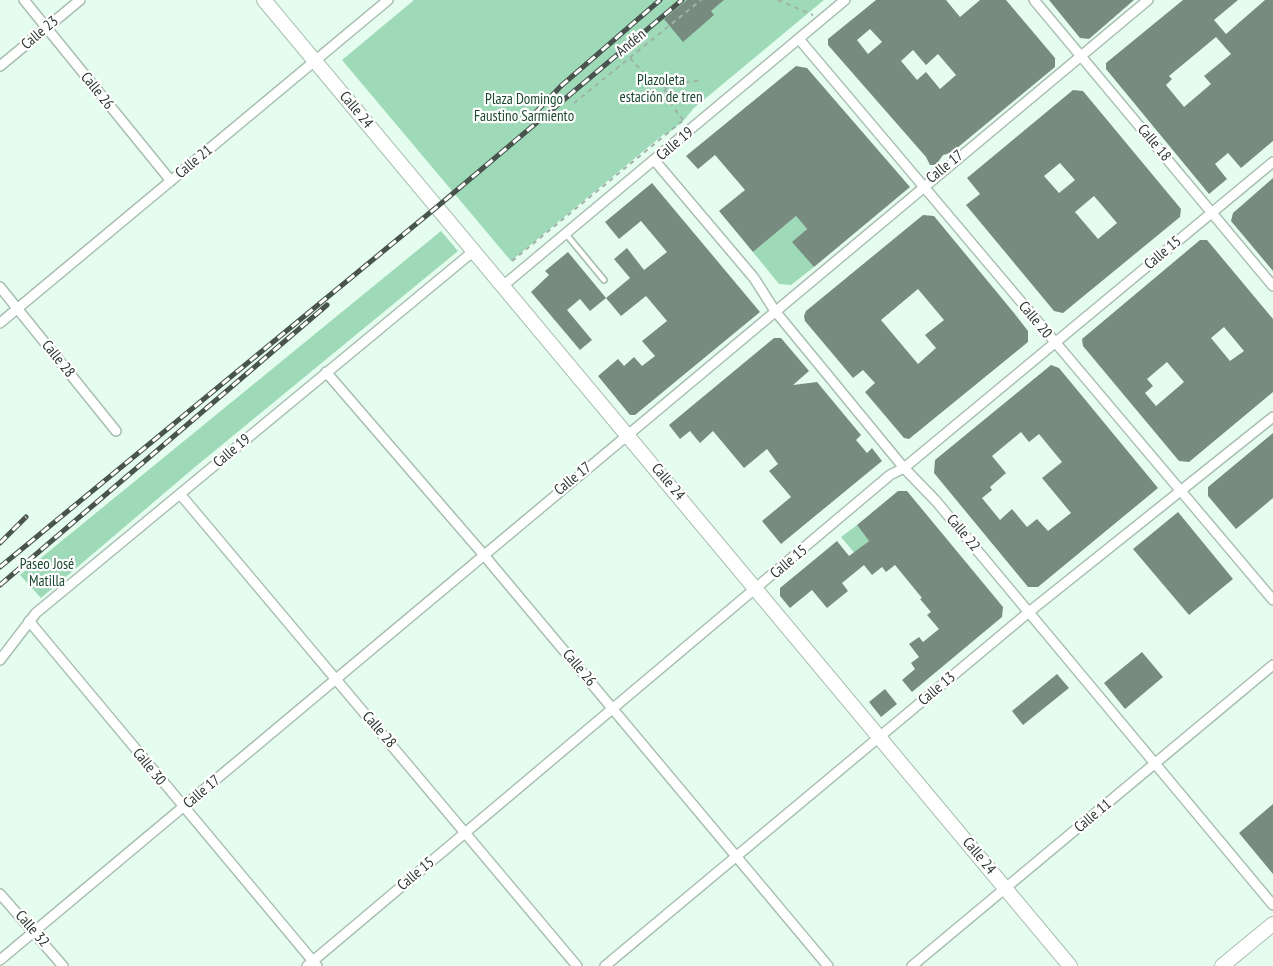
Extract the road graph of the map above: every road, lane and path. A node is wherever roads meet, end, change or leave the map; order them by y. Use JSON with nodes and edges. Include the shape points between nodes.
{"nodes":[{"id":1,"x":24,"y":0,"type":"edge"},
{"id":2,"x":80,"y":0,"type":"edge"},
{"id":3,"x":264,"y":0,"type":"edge"},
{"id":4,"x":387,"y":0,"type":"edge"},
{"id":5,"x":701,"y":0,"type":"edge"},
{"id":6,"x":778,"y":0,"type":"edge"},
{"id":7,"x":845,"y":0,"type":"edge"},
{"id":8,"x":1034,"y":0,"type":"edge"},
{"id":9,"x":1148,"y":0,"type":"edge"},
{"id":10,"x":816,"y":17,"type":"junction"},
{"id":11,"x":808,"y":18,"type":"dead end"},
{"id":12,"x":46,"y":28,"type":"junction"},
{"id":13,"x":799,"y":39,"type":"junction"},
{"id":14,"x":1081,"y":56,"type":"junction"},
{"id":15,"x":630,"y":58,"type":"junction"},
{"id":16,"x":314,"y":60,"type":"junction"},
{"id":17,"x":0,"y":66,"type":"edge"},
{"id":18,"x":702,"y":80,"type":"dead end"},
{"id":19,"x":652,"y":82,"type":"junction"},
{"id":20,"x":667,"y":86,"type":"junction"},
{"id":21,"x":651,"y":93,"type":"junction"},
{"id":22,"x":664,"y":95,"type":"junction"},
{"id":23,"x":574,"y":103,"type":"dead end"},
{"id":24,"x":639,"y":104,"type":"dead end"},
{"id":25,"x":693,"y":113,"type":"dead end"},
{"id":26,"x":684,"y":120,"type":"junction"},
{"id":27,"x":691,"y":130,"type":"junction"},
{"id":28,"x":655,"y":161,"type":"junction"},
{"id":29,"x":1273,"y":162,"type":"edge"},
{"id":30,"x":171,"y":181,"type":"junction"},
{"id":31,"x":923,"y":186,"type":"junction"},
{"id":32,"x":1211,"y":213,"type":"junction"},
{"id":33,"x":566,"y":234,"type":"junction"},
{"id":34,"x":475,"y":250,"type":"junction"},
{"id":35,"x":512,"y":261,"type":"dead end"},
{"id":36,"x":604,"y":280,"type":"dead end"},
{"id":37,"x":504,"y":285,"type":"junction"},
{"id":38,"x":1273,"y":286,"type":"edge"},
{"id":39,"x":0,"y":287,"type":"edge"},
{"id":40,"x":18,"y":309,"type":"junction"},
{"id":41,"x":775,"y":311,"type":"junction"},
{"id":42,"x":0,"y":323,"type":"edge"},
{"id":43,"x":1055,"y":343,"type":"junction"},
{"id":44,"x":326,"y":372,"type":"junction"},
{"id":45,"x":1273,"y":417,"type":"edge"},
{"id":46,"x":116,"y":431,"type":"dead end"},
{"id":47,"x":629,"y":434,"type":"junction"},
{"id":48,"x":904,"y":468,"type":"junction"},
{"id":49,"x":1181,"y":493,"type":"junction"},
{"id":50,"x":180,"y":494,"type":"junction"},
{"id":51,"x":483,"y":554,"type":"junction"},
{"id":52,"x":757,"y":589,"type":"junction"},
{"id":53,"x":1273,"y":600,"type":"edge"},
{"id":54,"x":1029,"y":612,"type":"junction"},
{"id":55,"x":29,"y":621,"type":"junction"},
{"id":56,"x":0,"y":660,"type":"edge"},
{"id":57,"x":1273,"y":665,"type":"edge"},
{"id":58,"x":336,"y":681,"type":"junction"},
{"id":59,"x":613,"y":709,"type":"junction"},
{"id":60,"x":880,"y":737,"type":"junction"},
{"id":61,"x":1155,"y":763,"type":"junction"},
{"id":62,"x":183,"y":808,"type":"junction"},
{"id":63,"x":466,"y":832,"type":"junction"},
{"id":64,"x":736,"y":856,"type":"junction"},
{"id":65,"x":1006,"y":888,"type":"junction"},
{"id":66,"x":0,"y":894,"type":"edge"},
{"id":67,"x":1273,"y":905,"type":"edge"},
{"id":68,"x":1273,"y":924,"type":"edge"},
{"id":69,"x":34,"y":932,"type":"junction"},
{"id":70,"x":0,"y":960,"type":"edge"},
{"id":71,"x":312,"y":964,"type":"edge"},
{"id":72,"x":63,"y":966,"type":"edge"},
{"id":73,"x":578,"y":966,"type":"edge"},
{"id":74,"x":605,"y":966,"type":"edge"},
{"id":75,"x":828,"y":966,"type":"edge"},
{"id":76,"x":912,"y":966,"type":"edge"},
{"id":77,"x":1070,"y":966,"type":"edge"},
{"id":78,"x":1222,"y":966,"type":"edge"}],
"edges":[{"from":1,"to":12,"type":"street","name":"Calle 26"},
{"from":2,"to":12,"type":"street","name":"Calle 23"},
{"from":3,"to":16,"type":"street","name":"Calle 24"},
{"from":4,"to":16,"type":"street","name":"Calle 21"},
{"from":5,"to":15,"type":"path","name":"Andén"},
{"from":6,"to":10,"type":"path"},
{"from":7,"to":10,"type":"street","name":"Calle 19"},
{"from":8,"to":14,"type":"street","name":"Calle 18"},
{"from":9,"to":14,"type":"street","name":"Calle 17"},
{"from":10,"to":11,"type":"path"},
{"from":10,"to":13,"type":"street","name":"Calle 19"},
{"from":12,"to":17,"type":"street","name":"Calle 23"},
{"from":12,"to":30,"type":"street","name":"Calle 26"},
{"from":13,"to":27,"type":"street","name":"Calle 19"},
{"from":13,"to":31,"type":"street","name":"Calle 20"},
{"from":14,"to":31,"type":"street","name":"Calle 17"},
{"from":14,"to":32,"type":"street","name":"Calle 18"},
{"from":15,"to":19,"type":"path"},
{"from":15,"to":23,"type":"path","name":"Andén"},
{"from":16,"to":30,"type":"street","name":"Calle 21"},
{"from":16,"to":34,"type":"street","name":"Calle 24"},
{"from":18,"to":20,"type":"path"},
{"from":19,"to":20,"type":"path","via":[[662,81]]},
{"from":19,"to":21,"type":"path"},
{"from":20,"to":22,"type":"path"},
{"from":21,"to":22,"type":"path"},
{"from":21,"to":24,"type":"path"},
{"from":22,"to":26,"type":"path"},
{"from":25,"to":26,"type":"path"},
{"from":26,"to":27,"type":"path"},
{"from":26,"to":35,"type":"path"},
{"from":27,"to":28,"type":"street","name":"Calle 19"},
{"from":28,"to":33,"type":"street","name":"Calle 19"},
{"from":28,"to":41,"type":"street","name":"Calle 22","via":[[754,278]]},
{"from":29,"to":32,"type":"street","name":"Calle 15"},
{"from":30,"to":40,"type":"street","name":"Calle 21"},
{"from":31,"to":41,"type":"street","name":"Calle 17"},
{"from":31,"to":43,"type":"street","name":"Calle 20"},
{"from":32,"to":38,"type":"street","name":"Calle 18"},
{"from":32,"to":43,"type":"street","name":"Calle 15"},
{"from":33,"to":36,"type":"lane"},
{"from":33,"to":37,"type":"street","name":"Calle 19"},
{"from":34,"to":37,"type":"street","name":"Calle 24"},
{"from":34,"to":44,"type":"street","name":"Calle 19"},
{"from":37,"to":47,"type":"street","name":"Calle 24"},
{"from":39,"to":40,"type":"street","name":"Calle 28"},
{"from":40,"to":42,"type":"street","name":"Calle 21"},
{"from":40,"to":46,"type":"street","name":"Calle 28"},
{"from":41,"to":47,"type":"street","name":"Calle 17"},
{"from":41,"to":48,"type":"street","name":"Calle 22"},
{"from":43,"to":48,"type":"street","name":"Calle 15"},
{"from":43,"to":49,"type":"street","name":"Calle 20"},
{"from":44,"to":50,"type":"street","name":"Calle 19"},
{"from":44,"to":51,"type":"street","name":"Calle 26"},
{"from":45,"to":49,"type":"street","name":"Calle 13"},
{"from":47,"to":51,"type":"street","name":"Calle 17"},
{"from":47,"to":52,"type":"street","name":"Calle 24"},
{"from":48,"to":52,"type":"street","name":"Calle 15","via":[[890,475]]},
{"from":48,"to":54,"type":"street","name":"Calle 22"},
{"from":49,"to":53,"type":"street","name":"Calle 20"},
{"from":49,"to":54,"type":"street","name":"Calle 13","via":[[1149,514]]},
{"from":50,"to":55,"type":"street","name":"Calle 19"},
{"from":50,"to":58,"type":"street","name":"Calle 28"},
{"from":51,"to":58,"type":"street","name":"Calle 17"},
{"from":51,"to":59,"type":"street","name":"Calle 26"},
{"from":52,"to":59,"type":"street","name":"Calle 15"},
{"from":52,"to":60,"type":"street","name":"Calle 24"},
{"from":54,"to":60,"type":"street","name":"Calle 13"},
{"from":54,"to":61,"type":"street","name":"Calle 22"},
{"from":55,"to":56,"type":"street","name":"Calle 19"},
{"from":55,"to":62,"type":"street","name":"Calle 30"},
{"from":57,"to":61,"type":"street","name":"Calle 11"},
{"from":58,"to":62,"type":"street","name":"Calle 17"},
{"from":58,"to":63,"type":"street","name":"Calle 28"},
{"from":59,"to":63,"type":"street","name":"Calle 15"},
{"from":59,"to":64,"type":"street","name":"Calle 26"},
{"from":60,"to":64,"type":"street","name":"Calle 13"},
{"from":60,"to":65,"type":"street","name":"Calle 24"},
{"from":61,"to":65,"type":"street","name":"Calle 11"},
{"from":61,"to":67,"type":"street","name":"Calle 22"},
{"from":62,"to":69,"type":"street","name":"Calle 17"},
{"from":62,"to":71,"type":"street","name":"Calle 30"},
{"from":63,"to":71,"type":"street","name":"Calle 15"},
{"from":63,"to":73,"type":"street","name":"Calle 28"},
{"from":64,"to":74,"type":"street","name":"Calle 13"},
{"from":64,"to":75,"type":"street","name":"Calle 26"},
{"from":65,"to":76,"type":"street","name":"Calle 11"},
{"from":65,"to":77,"type":"street","name":"Calle 24"},
{"from":66,"to":69,"type":"street","name":"Calle 32"},
{"from":68,"to":78,"type":"street"},
{"from":69,"to":70,"type":"street","name":"Calle 17"},
{"from":69,"to":72,"type":"street","name":"Calle 32"}]}
